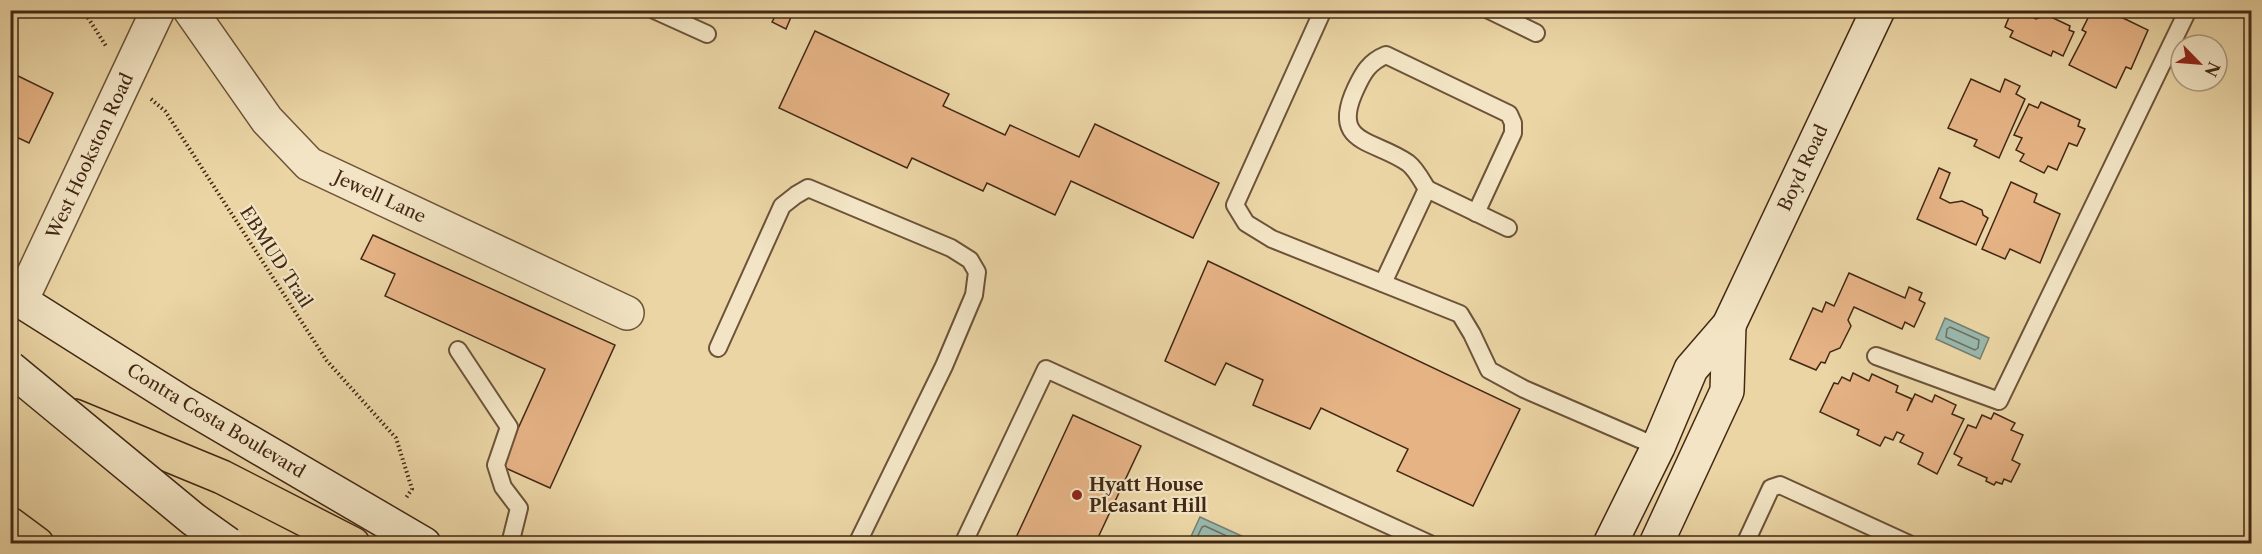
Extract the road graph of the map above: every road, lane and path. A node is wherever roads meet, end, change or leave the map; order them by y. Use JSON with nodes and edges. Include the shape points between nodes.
{"nodes":[{"id":1,"x":82,"y":10,"type":"edge"},
{"id":2,"x":158,"y":10,"type":"edge"},
{"id":3,"x":190,"y":10,"type":"edge"},
{"id":4,"x":654,"y":10,"type":"edge"},
{"id":5,"x":1323,"y":10,"type":"edge"},
{"id":6,"x":1489,"y":10,"type":"edge"},
{"id":7,"x":1878,"y":10,"type":"edge"},
{"id":8,"x":2188,"y":10,"type":"edge"},
{"id":9,"x":1536,"y":33,"type":"dead end"},
{"id":10,"x":707,"y":34,"type":"dead end"},
{"id":11,"x":127,"y":78,"type":"junction"},
{"id":12,"x":1427,"y":189,"type":"junction"},
{"id":13,"x":1476,"y":213,"type":"junction"},
{"id":14,"x":1508,"y":228,"type":"dead end"},
{"id":15,"x":1383,"y":283,"type":"junction"},
{"id":16,"x":16,"y":297,"type":"edge"},
{"id":17,"x":627,"y":313,"type":"dead end"},
{"id":18,"x":1729,"y":325,"type":"junction"},
{"id":19,"x":718,"y":348,"type":"dead end"},
{"id":20,"x":458,"y":350,"type":"dead end"},
{"id":21,"x":1876,"y":356,"type":"dead end"},
{"id":22,"x":10,"y":368,"type":"edge"},
{"id":23,"x":10,"y":390,"type":"edge"},
{"id":24,"x":1658,"y":447,"type":"junction"},
{"id":25,"x":10,"y":524,"type":"edge"},
{"id":26,"x":389,"y":524,"type":"junction"},
{"id":27,"x":1881,"y":538,"type":"edge"},
{"id":28,"x":37,"y":543,"type":"edge"},
{"id":29,"x":228,"y":543,"type":"edge"},
{"id":30,"x":353,"y":543,"type":"edge"},
{"id":31,"x":424,"y":543,"type":"edge"},
{"id":32,"x":510,"y":543,"type":"edge"},
{"id":33,"x":857,"y":543,"type":"edge"},
{"id":34,"x":963,"y":543,"type":"edge"},
{"id":35,"x":1430,"y":543,"type":"edge"},
{"id":36,"x":1610,"y":543,"type":"edge"},
{"id":37,"x":1656,"y":543,"type":"edge"},
{"id":38,"x":1745,"y":543,"type":"edge"},
{"id":39,"x":1909,"y":543,"type":"edge"}],
"edges":[{"from":1,"to":11,"type":"path","name":"EBMUD Trail"},
{"from":2,"to":11,"type":"street","name":"West Hookston Road"},
{"from":3,"to":17,"type":"street","name":"Jewell Lane","via":[[267,120],[309,164]]},
{"from":4,"to":10,"type":"lane"},
{"from":5,"to":15,"type":"lane","via":[[1235,205],[1246,223],[1272,239]]},
{"from":6,"to":9,"type":"lane"},
{"from":7,"to":18,"type":"street","name":"Boyd Road"},
{"from":8,"to":21,"type":"lane","via":[[1999,401]]},
{"from":11,"to":16,"type":"street","name":"West Hookston Road"},
{"from":11,"to":26,"type":"path","name":"EBMUD Trail","via":[[165,111],[327,362],[396,438],[412,489]]},
{"from":12,"to":13,"type":"lane"},
{"from":12,"to":13,"type":"lane","via":[[1409,164],[1355,136],[1347,123],[1347,107],[1365,69],[1375,59],[1386,56],[1509,114],[1513,133]]},
{"from":12,"to":15,"type":"lane"},
{"from":13,"to":14,"type":"lane"},
{"from":15,"to":24,"type":"lane","via":[[1460,314],[1489,370]]},
{"from":16,"to":26,"type":"street","name":"Contra Costa Boulevard","via":[[181,402]]},
{"from":18,"to":24,"type":"street","name":"Boyd Road","via":[[1692,369]]},
{"from":18,"to":37,"type":"street","name":"Boyd Road","via":[[1727,391]]},
{"from":19,"to":33,"type":"lane","via":[[782,206],[808,188],[951,248],[970,260],[977,272],[974,295],[944,366]]},
{"from":20,"to":32,"type":"lane","via":[[509,427],[496,465],[503,487],[519,508]]},
{"from":22,"to":29,"type":"street","bridge":true,"via":[[193,519]]},
{"from":23,"to":30,"type":"highway","via":[[222,477]]},
{"from":24,"to":36,"type":"street","name":"Boyd Road"},
{"from":25,"to":28,"type":"highway"},
{"from":26,"to":31,"type":"street","name":"Contra Costa Boulevard"},
{"from":27,"to":38,"type":"lane","via":[[1780,485],[1772,489]]},
{"from":27,"to":39,"type":"lane"},
{"from":34,"to":35,"type":"lane","via":[[1046,369]]}]}
